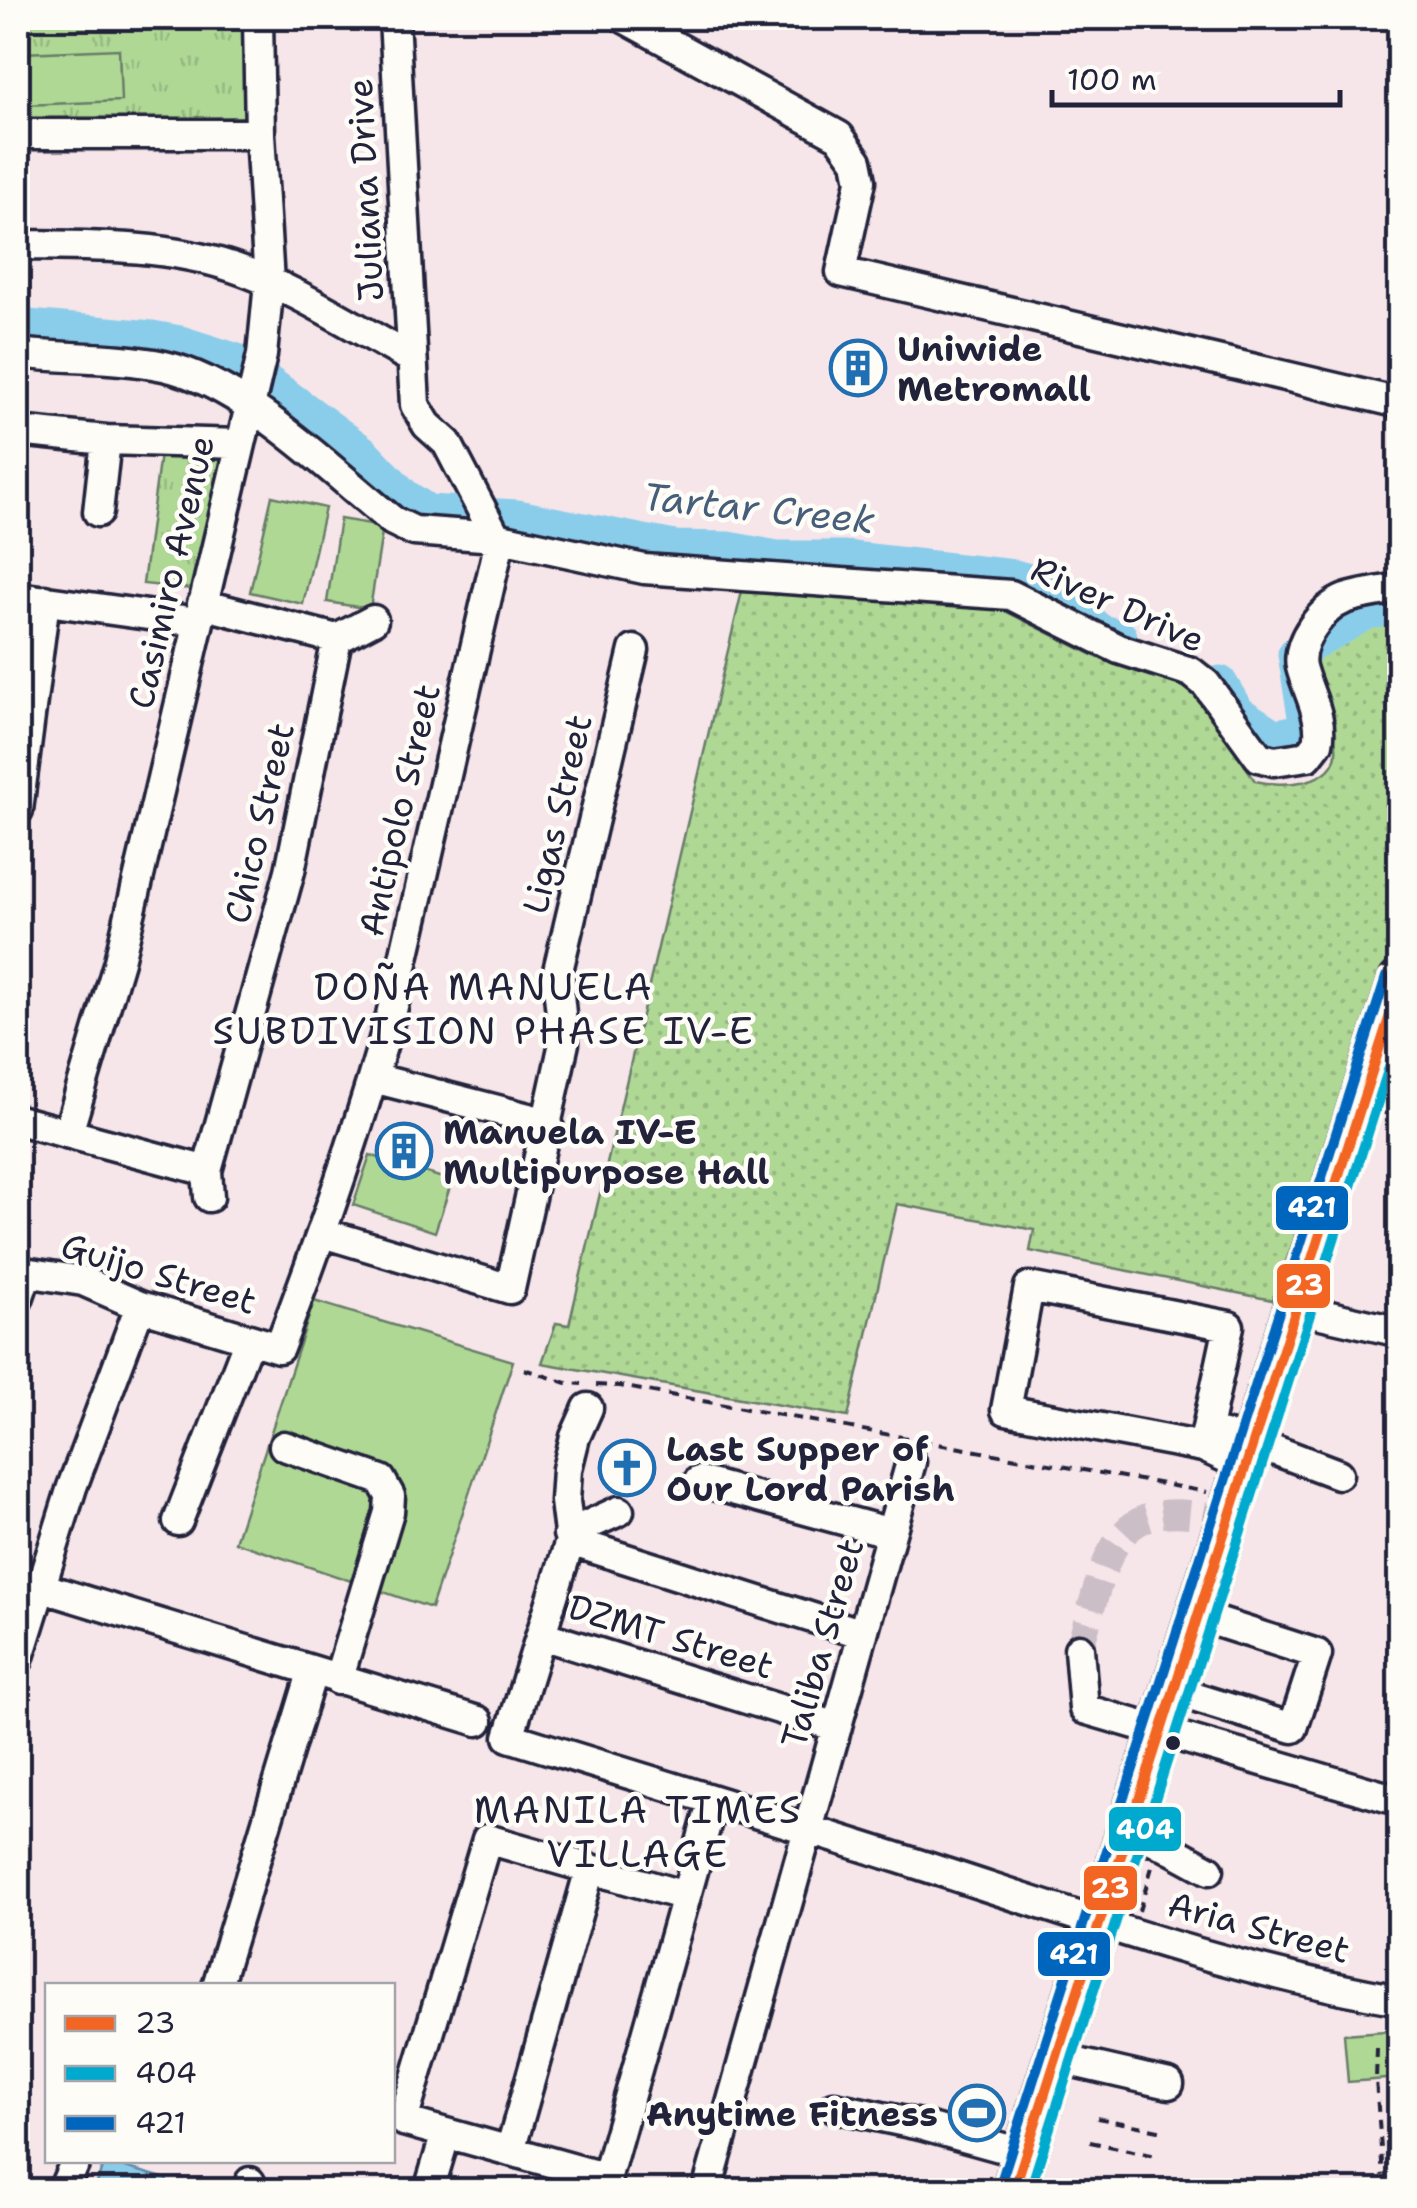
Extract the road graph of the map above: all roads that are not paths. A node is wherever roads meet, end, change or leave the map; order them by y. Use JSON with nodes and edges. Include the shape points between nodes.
{"nodes":[{"id":1,"x":258,"y":18,"type":"edge"},
{"id":2,"x":394,"y":18,"type":"edge"},
{"id":3,"x":624,"y":18,"type":"edge"},
{"id":4,"x":18,"y":134,"type":"edge"},
{"id":5,"x":260,"y":134,"type":"junction"},
{"id":6,"x":18,"y":244,"type":"edge"},
{"id":7,"x":270,"y":283,"type":"junction"},
{"id":8,"x":18,"y":353,"type":"edge"},
{"id":9,"x":411,"y":358,"type":"junction"},
{"id":10,"x":252,"y":397,"type":"junction"},
{"id":11,"x":1400,"y":404,"type":"edge"},
{"id":12,"x":18,"y":430,"type":"edge"},
{"id":13,"x":106,"y":440,"type":"junction"},
{"id":14,"x":240,"y":444,"type":"junction"},
{"id":15,"x":98,"y":512,"type":"dead end"},
{"id":16,"x":493,"y":531,"type":"junction"},
{"id":17,"x":1400,"y":588,"type":"edge"},
{"id":18,"x":32,"y":598,"type":"edge"},
{"id":19,"x":200,"y":613,"type":"junction"},
{"id":20,"x":373,"y":620,"type":"dead end"},
{"id":21,"x":338,"y":639,"type":"junction"},
{"id":22,"x":634,"y":650,"type":"dead end"},
{"id":23,"x":18,"y":810,"type":"edge"},
{"id":24,"x":1400,"y":982,"type":"edge"},
{"id":25,"x":1390,"y":1045,"type":"edge"},
{"id":26,"x":373,"y":1078,"type":"junction"},
{"id":27,"x":1381,"y":1096,"type":"edge"},
{"id":28,"x":18,"y":1120,"type":"edge"},
{"id":29,"x":548,"y":1123,"type":"junction"},
{"id":30,"x":68,"y":1133,"type":"junction"},
{"id":31,"x":323,"y":1233,"type":"junction"},
{"id":32,"x":21,"y":1281,"type":"edge"},
{"id":33,"x":140,"y":1306,"type":"junction"},
{"id":34,"x":1294,"y":1308,"type":"junction"},
{"id":35,"x":1400,"y":1332,"type":"edge"},
{"id":36,"x":249,"y":1339,"type":"junction"},
{"id":37,"x":279,"y":1348,"type":"joint"},
{"id":38,"x":588,"y":1408,"type":"dead end"},
{"id":39,"x":1206,"y":1439,"type":"junction"},
{"id":40,"x":284,"y":1446,"type":"dead end"},
{"id":41,"x":911,"y":1462,"type":"dead end"},
{"id":42,"x":1245,"y":1470,"type":"junction"},
{"id":43,"x":1338,"y":1474,"type":"dead end"},
{"id":44,"x":699,"y":1481,"type":"dead end"},
{"id":45,"x":619,"y":1511,"type":"dead end"},
{"id":46,"x":178,"y":1521,"type":"dead end"},
{"id":47,"x":891,"y":1533,"type":"junction"},
{"id":48,"x":569,"y":1538,"type":"junction"},
{"id":49,"x":40,"y":1587,"type":"junction"},
{"id":50,"x":1198,"y":1616,"type":"junction"},
{"id":51,"x":541,"y":1634,"type":"junction"},
{"id":52,"x":863,"y":1634,"type":"junction"},
{"id":53,"x":1080,"y":1649,"type":"tunnel mouth"},
{"id":54,"x":18,"y":1660,"type":"edge"},
{"id":55,"x":325,"y":1677,"type":"junction"},
{"id":56,"x":1174,"y":1691,"type":"junction"},
{"id":57,"x":478,"y":1721,"type":"dead end"},
{"id":58,"x":837,"y":1728,"type":"junction"},
{"id":59,"x":1160,"y":1732,"type":"junction"},
{"id":60,"x":712,"y":1800,"type":"junction"},
{"id":61,"x":1400,"y":1801,"type":"edge"},
{"id":62,"x":808,"y":1829,"type":"junction"},
{"id":63,"x":1129,"y":1843,"type":"junction"},
{"id":64,"x":590,"y":1869,"type":"junction"},
{"id":65,"x":1209,"y":1870,"type":"dead end"},
{"id":66,"x":686,"y":1896,"type":"junction"},
{"id":67,"x":1100,"y":1924,"type":"junction"},
{"id":68,"x":218,"y":1983,"type":"edge"},
{"id":69,"x":1400,"y":2000,"type":"edge"},
{"id":70,"x":1056,"y":2058,"type":"junction"},
{"id":71,"x":1170,"y":2084,"type":"dead end"},
{"id":72,"x":834,"y":2107,"type":"dead end"},
{"id":73,"x":446,"y":2133,"type":"junction"},
{"id":74,"x":510,"y":2151,"type":"junction"},
{"id":75,"x":75,"y":2163,"type":"edge"},
{"id":76,"x":1019,"y":2172,"type":"edge"},
{"id":77,"x":605,"y":2184,"type":"edge"},
{"id":78,"x":63,"y":2190,"type":"edge"},
{"id":79,"x":429,"y":2190,"type":"edge"},
{"id":80,"x":707,"y":2190,"type":"edge"}],
"edges":[{"from":1,"to":5,"type":"street","name":"Casimiro Avenue"},
{"from":2,"to":9,"type":"street","name":"Juliana Drive"},
{"from":3,"to":11,"type":"street","via":[[838,136],[856,161],[860,181],[841,272]]},
{"from":4,"to":5,"type":"street"},
{"from":5,"to":7,"type":"street","name":"Casimiro Avenue"},
{"from":6,"to":7,"type":"street","via":[[166,251]]},
{"from":7,"to":9,"type":"street"},
{"from":7,"to":10,"type":"street","name":"Casimiro Avenue"},
{"from":8,"to":10,"type":"street","name":"River Drive","via":[[166,367]]},
{"from":9,"to":16,"type":"street","via":[[415,405],[447,443]]},
{"from":10,"to":14,"type":"street","name":"Casimiro Avenue"},
{"from":10,"to":16,"type":"street","name":"River Drive","via":[[394,520],[414,531]]},
{"from":12,"to":13,"type":"street"},
{"from":13,"to":14,"type":"street"},
{"from":13,"to":15,"type":"street"},
{"from":14,"to":19,"type":"street","name":"Casimiro Avenue"},
{"from":16,"to":17,"type":"street","name":"River Drive","via":[[644,569],[1011,595],[1119,649],[1191,672],[1259,757],[1274,761],[1308,756],[1318,744],[1300,649],[1315,624],[1340,600]]},
{"from":16,"to":26,"type":"street","name":"Antipolo Street","via":[[494,568]]},
{"from":18,"to":19,"type":"street"},
{"from":18,"to":23,"type":"street"},
{"from":19,"to":21,"type":"street"},
{"from":19,"to":30,"type":"street","name":"Casimiro Avenue","via":[[119,960]]},
{"from":20,"to":21,"type":"street"},
{"from":21,"to":30,"type":"street","name":"Chico Street","via":[[290,870],[208,1184]]},
{"from":22,"to":29,"type":"street","name":"Ligas Street","via":[[557,975],[564,1043]]},
{"from":24,"to":25,"type":"highway"},
{"from":25,"to":27,"type":"highway"},
{"from":26,"to":29,"type":"street"},
{"from":26,"to":31,"type":"street","name":"Antipolo Street"},
{"from":27,"to":34,"type":"highway"},
{"from":28,"to":30,"type":"street"},
{"from":29,"to":31,"type":"street","name":"Ligas Street","via":[[510,1290]]},
{"from":31,"to":37,"type":"street","name":"Antipolo Street"},
{"from":32,"to":33,"type":"street","name":"Guijo Street","via":[[82,1281]]},
{"from":33,"to":36,"type":"street","name":"Guijo Street"},
{"from":33,"to":49,"type":"street"},
{"from":34,"to":35,"type":"street"},
{"from":34,"to":42,"type":"highway"},
{"from":36,"to":37,"type":"street","name":"Guijo Street"},
{"from":36,"to":46,"type":"street"},
{"from":38,"to":48,"type":"street","via":[[566,1469]]},
{"from":39,"to":39,"type":"street","via":[[1229,1326],[1028,1287],[1006,1410]]},
{"from":39,"to":42,"type":"street"},
{"from":40,"to":55,"type":"street","via":[[380,1480],[390,1496]]},
{"from":41,"to":47,"type":"street","name":"Taliba Street"},
{"from":42,"to":43,"type":"street"},
{"from":42,"to":50,"type":"highway"},
{"from":44,"to":47,"type":"street"},
{"from":45,"to":48,"type":"street"},
{"from":47,"to":52,"type":"street","name":"Taliba Street"},
{"from":48,"to":51,"type":"street"},
{"from":48,"to":52,"type":"street"},
{"from":49,"to":54,"type":"street"},
{"from":49,"to":55,"type":"street"},
{"from":50,"to":56,"type":"highway"},
{"from":50,"to":56,"type":"street","via":[[1317,1654],[1292,1728]]},
{"from":51,"to":58,"type":"street","name":"DZMT Street"},
{"from":51,"to":60,"type":"street","name":"Aria Street","via":[[508,1737]]},
{"from":52,"to":58,"type":"street","name":"Taliba Street"},
{"from":53,"to":59,"type":"street","via":[[1084,1709]]},
{"from":55,"to":57,"type":"street"},
{"from":55,"to":68,"type":"street"},
{"from":56,"to":59,"type":"highway"},
{"from":58,"to":62,"type":"street","name":"Taliba Street"},
{"from":59,"to":61,"type":"street"},
{"from":59,"to":63,"type":"highway"},
{"from":60,"to":62,"type":"street","name":"Aria Street"},
{"from":60,"to":66,"type":"street"},
{"from":62,"to":67,"type":"street","name":"Aria Street"},
{"from":62,"to":80,"type":"street","name":"Taliba Street"},
{"from":63,"to":65,"type":"street"},
{"from":63,"to":67,"type":"highway"},
{"from":64,"to":66,"type":"street"},
{"from":64,"to":73,"type":"street","via":[[487,1839],[403,2121]]},
{"from":64,"to":74,"type":"street"},
{"from":66,"to":77,"type":"street"},
{"from":67,"to":69,"type":"street","name":"Aria Street"},
{"from":67,"to":70,"type":"highway"},
{"from":70,"to":71,"type":"street"},
{"from":70,"to":76,"type":"highway"},
{"from":72,"to":76,"type":"street","via":[[920,2125]]},
{"from":73,"to":74,"type":"street"},
{"from":73,"to":79,"type":"street"},
{"from":74,"to":77,"type":"street"},
{"from":75,"to":78,"type":"street"}]}
